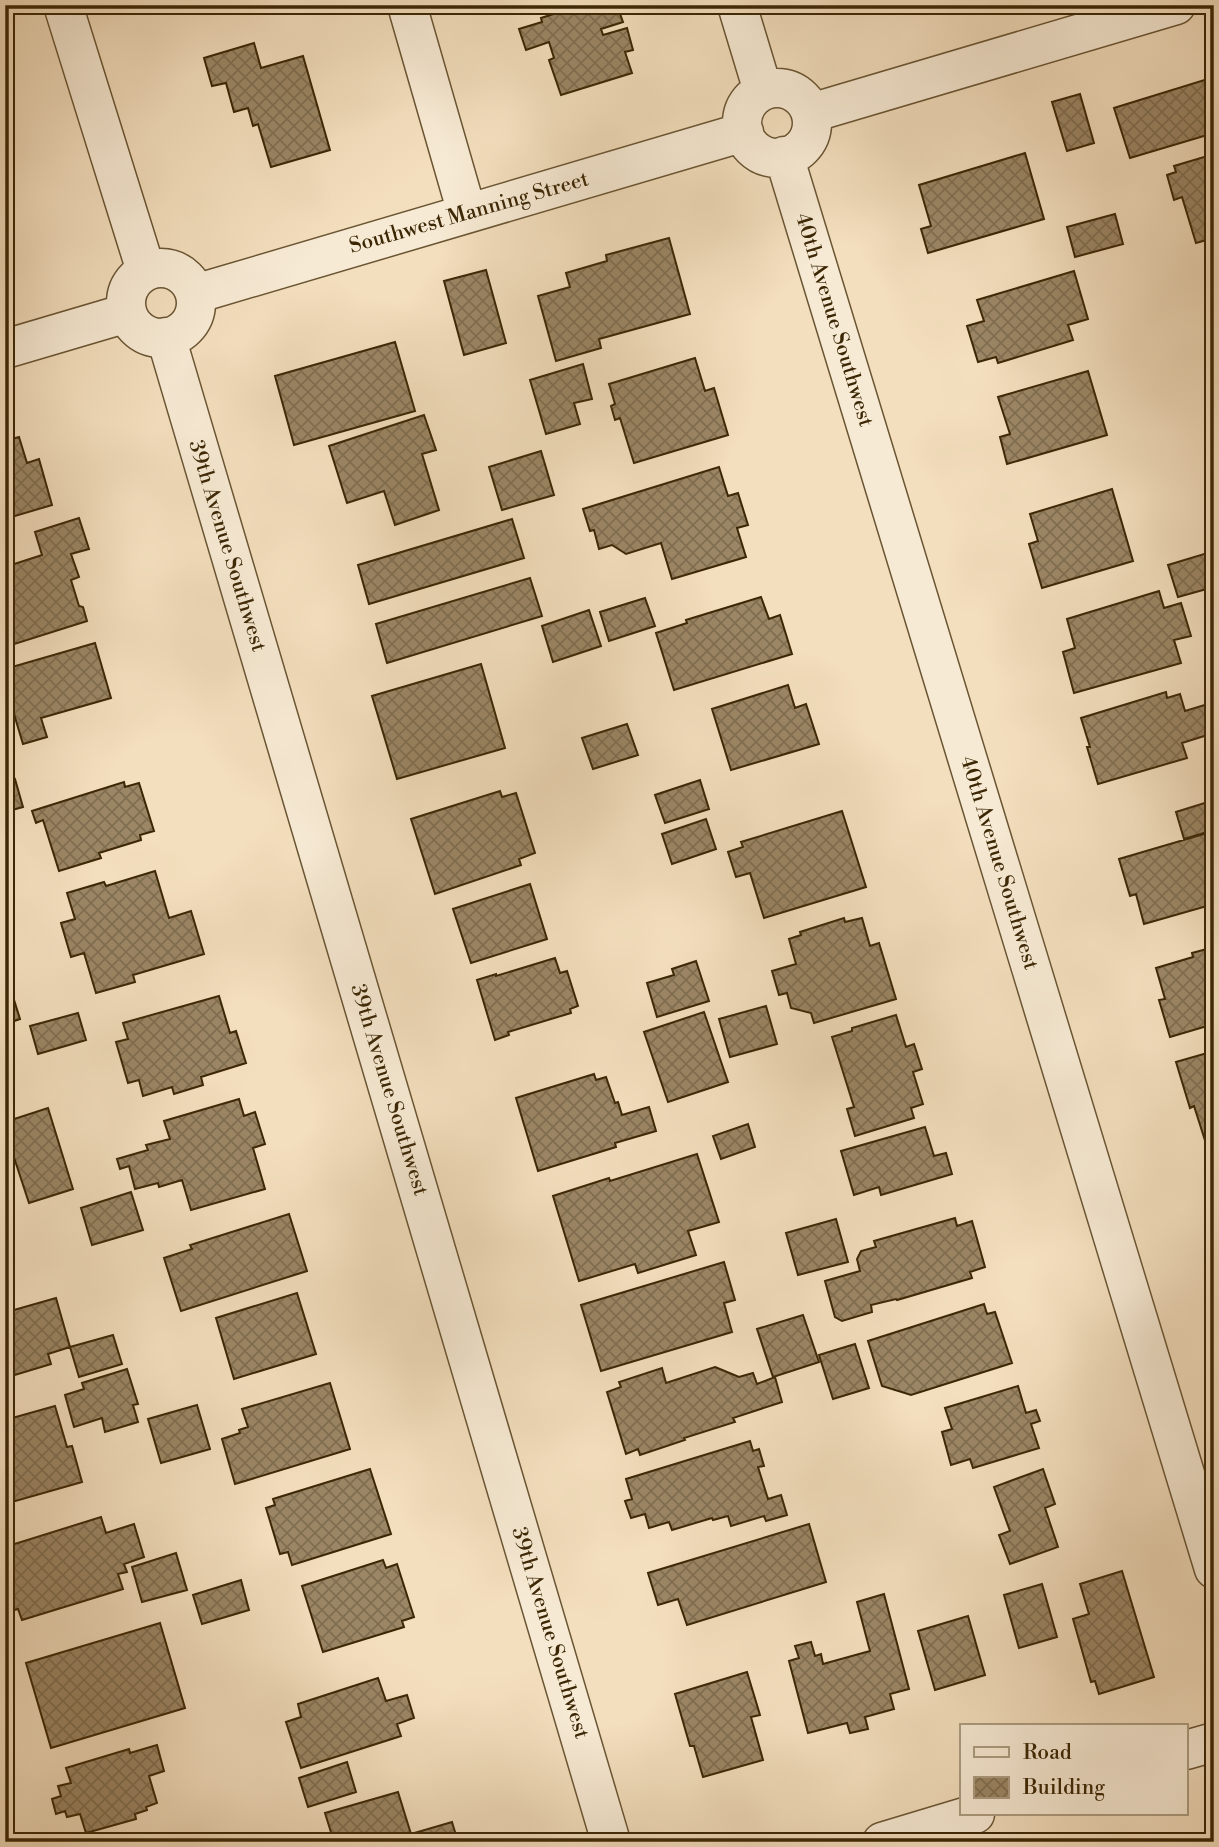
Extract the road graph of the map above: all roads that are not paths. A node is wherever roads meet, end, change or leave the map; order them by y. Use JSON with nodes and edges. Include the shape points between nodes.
{"nodes":[{"id":1,"x":63,"y":5,"type":"edge"},
{"id":2,"x":407,"y":5,"type":"edge"},
{"id":3,"x":737,"y":5,"type":"edge"},
{"id":4,"x":1176,"y":5,"type":"edge"},
{"id":5,"x":763,"y":91,"type":"junction"},
{"id":6,"x":811,"y":113,"type":"junction"},
{"id":7,"x":744,"y":132,"type":"junction"},
{"id":8,"x":784,"y":156,"type":"junction"},
{"id":9,"x":467,"y":214,"type":"junction"},
{"id":10,"x":146,"y":271,"type":"junction"},
{"id":11,"x":195,"y":294,"type":"junction"},
{"id":12,"x":127,"y":313,"type":"junction"},
{"id":13,"x":166,"y":337,"type":"junction"},
{"id":14,"x":5,"y":349,"type":"edge"},
{"id":15,"x":1214,"y":1569,"type":"edge"},
{"id":16,"x":1214,"y":1742,"type":"edge"},
{"id":17,"x":1188,"y":1749,"type":"edge"},
{"id":18,"x":972,"y":1815,"type":"edge"},
{"id":19,"x":611,"y":1842,"type":"edge"},
{"id":20,"x":882,"y":1842,"type":"edge"}],
"edges":[{"from":1,"to":10,"type":"street"},
{"from":2,"to":9,"type":"street"},
{"from":3,"to":5,"type":"street"},
{"from":4,"to":6,"type":"street"},
{"from":5,"to":6,"type":"street","via":[[789,90],[800,96]]},
{"from":5,"to":7,"type":"street","via":[[748,104]]},
{"from":6,"to":8,"type":"street","via":[[808,139]]},
{"from":7,"to":8,"type":"street","via":[[760,153]]},
{"from":7,"to":9,"type":"street","name":"Southwest Manning Street"},
{"from":8,"to":15,"type":"street","name":"40th Avenue Southwest"},
{"from":9,"to":11,"type":"street","name":"Southwest Manning Street"},
{"from":10,"to":11,"type":"street","via":[[160,268],[181,275]]},
{"from":10,"to":12,"type":"street","via":[[127,294]]},
{"from":11,"to":13,"type":"street","via":[[191,320],[181,333]]},
{"from":12,"to":13,"type":"street","via":[[145,335]]},
{"from":12,"to":14,"type":"street"},
{"from":13,"to":19,"type":"street","name":"39th Avenue Southwest"},
{"from":16,"to":17,"type":"street"},
{"from":18,"to":20,"type":"street"}]}
